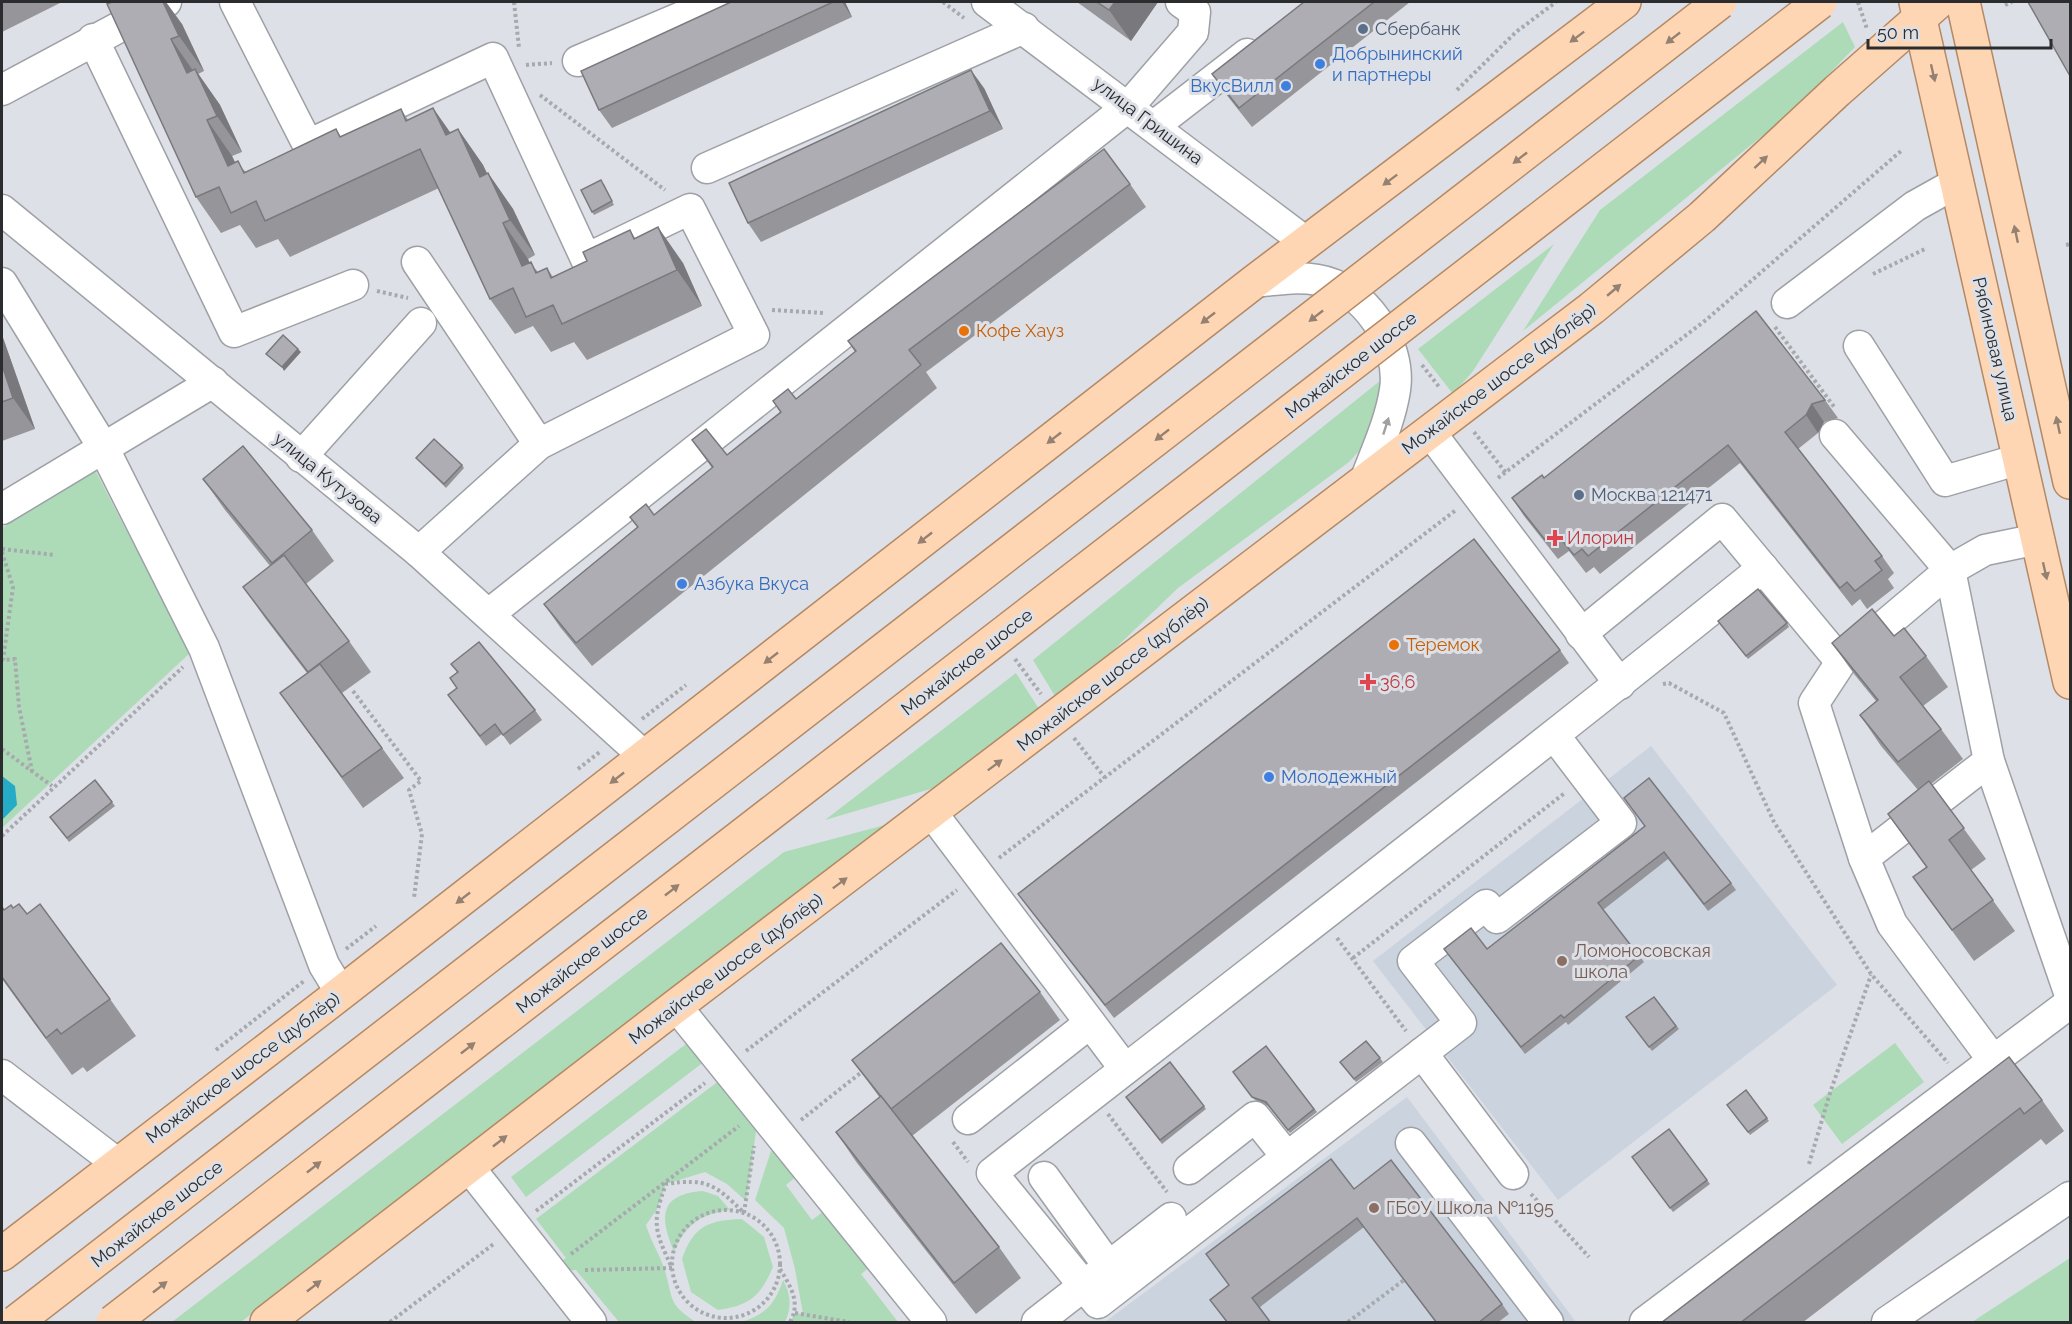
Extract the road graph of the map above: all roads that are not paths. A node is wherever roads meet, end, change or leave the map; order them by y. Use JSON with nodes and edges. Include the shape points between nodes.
{"nodes":[{"id":1,"x":166,"y":2,"type":"edge"},
{"id":2,"x":235,"y":2,"type":"edge"},
{"id":3,"x":717,"y":2,"type":"edge"},
{"id":4,"x":987,"y":2,"type":"edge"},
{"id":5,"x":1183,"y":2,"type":"edge"},
{"id":6,"x":1624,"y":2,"type":"edge"},
{"id":7,"x":1720,"y":2,"type":"edge"},
{"id":8,"x":1820,"y":2,"type":"edge"},
{"id":9,"x":1963,"y":2,"type":"edge"},
{"id":10,"x":1925,"y":6,"type":"edge"},
{"id":11,"x":1024,"y":28,"type":"junction"},
{"id":12,"x":1267,"y":38,"type":"edge"},
{"id":13,"x":93,"y":39,"type":"junction"},
{"id":14,"x":578,"y":61,"type":"road end"},
{"id":15,"x":2,"y":90,"type":"edge"},
{"id":16,"x":1130,"y":106,"type":"junction"},
{"id":17,"x":1154,"y":126,"type":"junction"},
{"id":18,"x":707,"y":168,"type":"dead end"},
{"id":19,"x":1958,"y":182,"type":"junction"},
{"id":20,"x":2,"y":210,"type":"edge"},
{"id":21,"x":1306,"y":243,"type":"junction"},
{"id":22,"x":417,"y":262,"type":"dead end"},
{"id":23,"x":1254,"y":282,"type":"junction"},
{"id":24,"x":2,"y":283,"type":"edge"},
{"id":25,"x":353,"y":285,"type":"road end"},
{"id":26,"x":1779,"y":313,"type":"road end"},
{"id":27,"x":422,"y":323,"type":"dead end"},
{"id":28,"x":1859,"y":346,"type":"dead end"},
{"id":29,"x":213,"y":382,"type":"junction"},
{"id":30,"x":1430,"y":432,"type":"junction"},
{"id":31,"x":1835,"y":435,"type":"road end"},
{"id":32,"x":539,"y":444,"type":"junction"},
{"id":33,"x":103,"y":447,"type":"junction"},
{"id":34,"x":301,"y":457,"type":"junction"},
{"id":35,"x":2020,"y":459,"type":"junction"},
{"id":36,"x":1365,"y":481,"type":"junction"},
{"id":37,"x":2070,"y":482,"type":"edge"},
{"id":38,"x":2,"y":509,"type":"edge"},
{"id":39,"x":2038,"y":539,"type":"junction"},
{"id":40,"x":419,"y":552,"type":"junction"},
{"id":41,"x":1763,"y":568,"type":"junction"},
{"id":42,"x":1950,"y":570,"type":"junction"},
{"id":43,"x":489,"y":614,"type":"junction"},
{"id":44,"x":1581,"y":634,"type":"junction"},
{"id":45,"x":1841,"y":662,"type":"junction"},
{"id":46,"x":2070,"y":682,"type":"edge"},
{"id":47,"x":1620,"y":684,"type":"junction"},
{"id":48,"x":1554,"y":735,"type":"junction"},
{"id":49,"x":644,"y":756,"type":"junction"},
{"id":50,"x":1989,"y":761,"type":"junction"},
{"id":51,"x":932,"y":813,"type":"junction"},
{"id":52,"x":1864,"y":858,"type":"junction"},
{"id":53,"x":341,"y":993,"type":"junction"},
{"id":54,"x":2070,"y":995,"type":"edge"},
{"id":55,"x":2070,"y":1003,"type":"edge"},
{"id":56,"x":675,"y":1006,"type":"junction"},
{"id":57,"x":1090,"y":1023,"type":"junction"},
{"id":58,"x":1422,"y":1053,"type":"junction"},
{"id":59,"x":1993,"y":1060,"type":"junction"},
{"id":60,"x":1125,"y":1069,"type":"junction"},
{"id":61,"x":2,"y":1075,"type":"edge"},
{"id":62,"x":968,"y":1119,"type":"dead end"},
{"id":63,"x":1411,"y":1143,"type":"dead end"},
{"id":64,"x":1287,"y":1157,"type":"junction"},
{"id":65,"x":118,"y":1164,"type":"junction"},
{"id":66,"x":468,"y":1166,"type":"junction"},
{"id":67,"x":1189,"y":1168,"type":"dead end"},
{"id":68,"x":1513,"y":1174,"type":"road end"},
{"id":69,"x":1044,"y":1177,"type":"dead end"},
{"id":70,"x":2070,"y":1197,"type":"edge"},
{"id":71,"x":1183,"y":1223,"type":"junction"},
{"id":72,"x":2,"y":1254,"type":"edge"},
{"id":73,"x":1109,"y":1267,"type":"junction"},
{"id":74,"x":1084,"y":1286,"type":"junction"},
{"id":75,"x":1048,"y":1319,"type":"edge"},
{"id":76,"x":16,"y":1323,"type":"edge"},
{"id":77,"x":113,"y":1323,"type":"edge"},
{"id":78,"x":267,"y":1323,"type":"edge"},
{"id":79,"x":591,"y":1323,"type":"edge"},
{"id":80,"x":931,"y":1323,"type":"edge"},
{"id":81,"x":1548,"y":1323,"type":"edge"},
{"id":82,"x":1645,"y":1323,"type":"edge"},
{"id":83,"x":1887,"y":1323,"type":"edge"}],
"edges":[{"from":1,"to":13,"type":"street"},
{"from":2,"to":32,"type":"street","via":[[308,145],[493,58],[586,259],[690,209],[754,335]]},
{"from":3,"to":14,"type":"street"},
{"from":4,"to":11,"type":"street","name":"улица Гришина"},
{"from":5,"to":16,"type":"street","via":[[1195,12],[1193,32]]},
{"from":6,"to":21,"type":"main road","name":"Можайское шоссе (дублёр)","one_way":true},
{"from":7,"to":76,"type":"main road","name":"Можайское шоссе","one_way":true,"bridge":true},
{"from":77,"to":8,"type":"main road","name":"Можайское шоссе","one_way":true,"bridge":true},
{"from":37,"to":9,"type":"main road","one_way":true},
{"from":10,"to":19,"type":"main road","name":"Рябиновая улица","one_way":true},
{"from":30,"to":10,"type":"main road","name":"Можайское шоссе (дублёр)","one_way":true,"via":[[1592,308],[1702,217]]},
{"from":11,"to":16,"type":"street","name":"улица Гришина"},
{"from":11,"to":18,"type":"street"},
{"from":12,"to":17,"type":"street"},
{"from":13,"to":15,"type":"street"},
{"from":13,"to":25,"type":"street","via":[[234,332]]},
{"from":16,"to":17,"type":"street","name":"улица Гришина"},
{"from":16,"to":43,"type":"street"},
{"from":17,"to":21,"type":"street","name":"улица Гришина"},
{"from":19,"to":26,"type":"street","via":[[1915,206]]},
{"from":19,"to":35,"type":"main road","name":"Рябиновая улица"},
{"from":20,"to":29,"type":"street","name":"улица Кутузова"},
{"from":21,"to":23,"type":"main road","name":"Можайское шоссе (дублёр)"},
{"from":22,"to":32,"type":"street"},
{"from":36,"to":23,"type":"street","one_way":true,"via":[[1387,425],[1395,387],[1392,353],[1381,327],[1345,290],[1319,280]]},
{"from":23,"to":49,"type":"main road","name":"Можайское шоссе (дублёр)","one_way":true},
{"from":24,"to":33,"type":"street"},
{"from":27,"to":34,"type":"street"},
{"from":28,"to":35,"type":"street","via":[[1946,481]]},
{"from":29,"to":33,"type":"street"},
{"from":29,"to":34,"type":"street","name":"улица Кутузова"},
{"from":30,"to":36,"type":"main road","name":"Можайское шоссе (дублёр)"},
{"from":30,"to":44,"type":"street"},
{"from":31,"to":42,"type":"street"},
{"from":32,"to":40,"type":"street"},
{"from":33,"to":38,"type":"street"},
{"from":33,"to":53,"type":"street","via":[[204,648],[324,965]]},
{"from":34,"to":40,"type":"street","name":"улица Кутузова"},
{"from":35,"to":39,"type":"main road","name":"Рябиновая улица"},
{"from":51,"to":36,"type":"main road","name":"Можайское шоссе (дублёр)","one_way":true},
{"from":39,"to":42,"type":"street","via":[[1985,550]]},
{"from":39,"to":46,"type":"main road","name":"Рябиновая улица","one_way":true},
{"from":40,"to":43,"type":"street","name":"улица Кутузова"},
{"from":41,"to":44,"type":"street","via":[[1722,519]]},
{"from":41,"to":45,"type":"street"},
{"from":41,"to":47,"type":"street"},
{"from":42,"to":45,"type":"street"},
{"from":42,"to":50,"type":"street"},
{"from":43,"to":49,"type":"street","name":"улица Кутузова"},
{"from":44,"to":47,"type":"street"},
{"from":45,"to":52,"type":"street","via":[[1814,703]]},
{"from":47,"to":48,"type":"street"},
{"from":48,"to":58,"type":"street","via":[[1621,823],[1497,918],[1486,904],[1413,961],[1461,1023]]},
{"from":48,"to":60,"type":"street"},
{"from":49,"to":53,"type":"main road","name":"Можайское шоссе (дублёр)","one_way":true},
{"from":50,"to":52,"type":"street"},
{"from":50,"to":54,"type":"street"},
{"from":56,"to":51,"type":"main road","name":"Можайское шоссе (дублёр)","one_way":true},
{"from":51,"to":57,"type":"street"},
{"from":52,"to":59,"type":"street","via":[[1892,924]]},
{"from":53,"to":65,"type":"main road","name":"Можайское шоссе (дублёр)"},
{"from":55,"to":59,"type":"street"},
{"from":66,"to":56,"type":"main road","name":"Можайское шоссе (дублёр)","one_way":true},
{"from":56,"to":80,"type":"street"},
{"from":57,"to":60,"type":"street"},
{"from":57,"to":62,"type":"street"},
{"from":58,"to":64,"type":"street"},
{"from":58,"to":68,"type":"street"},
{"from":59,"to":82,"type":"street"},
{"from":60,"to":74,"type":"street","via":[[993,1173]]},
{"from":61,"to":65,"type":"street"},
{"from":63,"to":81,"type":"street"},
{"from":64,"to":67,"type":"street","via":[[1255,1117]]},
{"from":64,"to":71,"type":"street"},
{"from":65,"to":72,"type":"main road","name":"Можайское шоссе (дублёр)"},
{"from":78,"to":66,"type":"main road","name":"Можайское шоссе (дублёр)","one_way":true},
{"from":66,"to":79,"type":"street"},
{"from":69,"to":73,"type":"street"},
{"from":70,"to":83,"type":"street"},
{"from":71,"to":73,"type":"street"},
{"from":71,"to":74,"type":"street","via":[[1098,1303]]},
{"from":73,"to":74,"type":"street"},
{"from":74,"to":75,"type":"street"}]}
